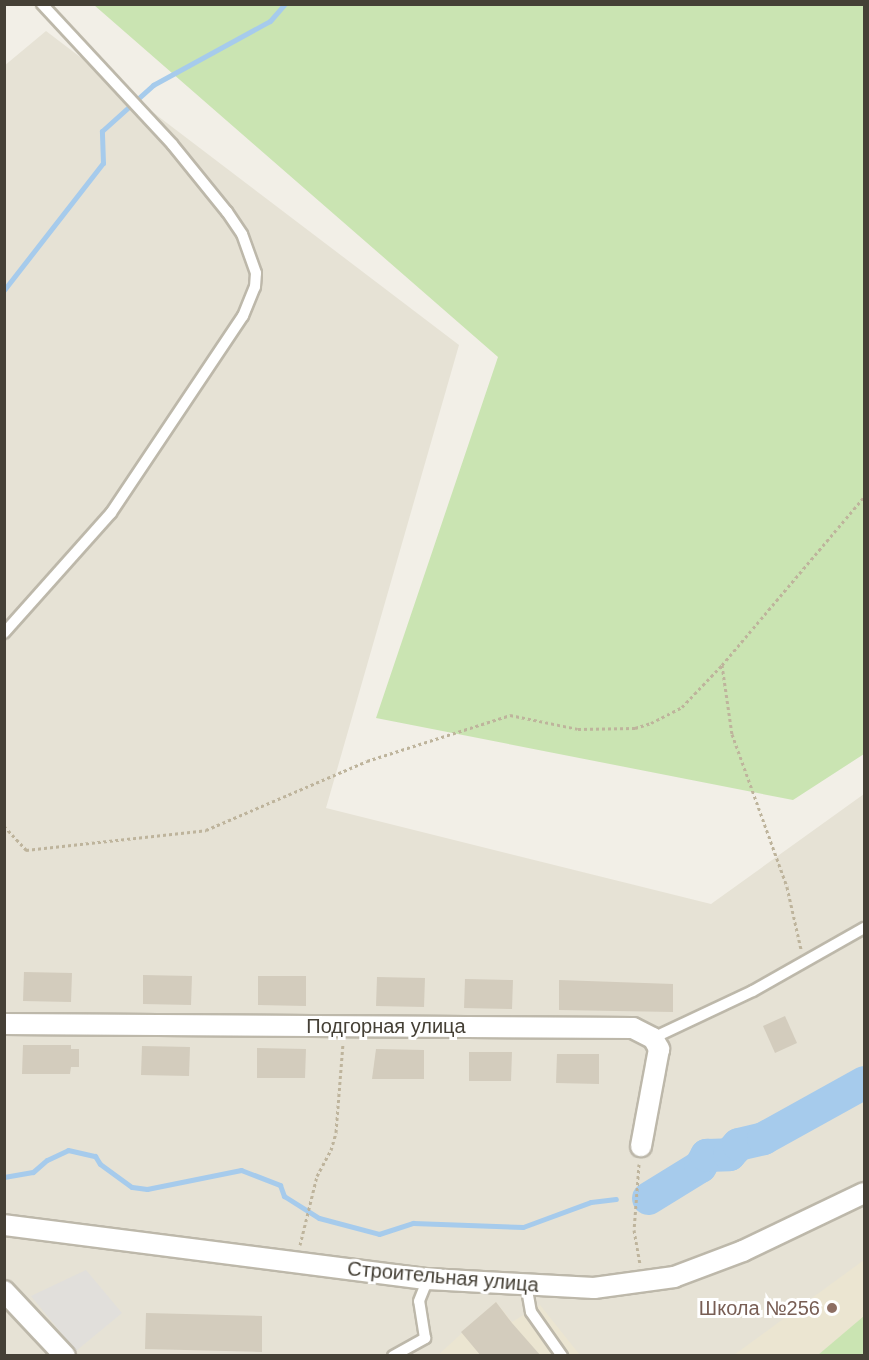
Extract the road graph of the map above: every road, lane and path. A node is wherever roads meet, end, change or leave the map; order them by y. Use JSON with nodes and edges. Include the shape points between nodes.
{"nodes":[{"id":1,"x":42,"y":4,"type":"edge"},
{"id":2,"x":864,"y":497,"type":"edge"},
{"id":3,"x":4,"y":633,"type":"edge"},
{"id":4,"x":722,"y":665,"type":"junction"},
{"id":5,"x":4,"y":826,"type":"edge"},
{"id":6,"x":864,"y":928,"type":"edge"},
{"id":7,"x":804,"y":963,"type":"junction"},
{"id":8,"x":4,"y":1024,"type":"edge"},
{"id":9,"x":344,"y":1026,"type":"junction"},
{"id":10,"x":653,"y":1038,"type":"junction"},
{"id":11,"x":641,"y":1146,"type":"dead end"},
{"id":12,"x":638,"y":1178,"type":"dead end"},
{"id":13,"x":864,"y":1193,"type":"edge"},
{"id":14,"x":4,"y":1226,"type":"edge"},
{"id":15,"x":302,"y":1226,"type":"dead end"},
{"id":16,"x":428,"y":1279,"type":"junction"},
{"id":17,"x":526,"y":1284,"type":"junction"},
{"id":18,"x":644,"y":1284,"type":"junction"},
{"id":19,"x":4,"y":1292,"type":"edge"},
{"id":20,"x":65,"y":1356,"type":"edge"},
{"id":21,"x":393,"y":1356,"type":"edge"},
{"id":22,"x":562,"y":1356,"type":"edge"}],
"edges":[{"from":1,"to":3,"type":"lane","via":[[172,144],[220,204],[242,234],[256,273],[255,287],[243,316],[111,513]]},
{"from":2,"to":4,"type":"path","via":[[830,542],[790,581]]},
{"from":4,"to":5,"type":"path","via":[[682,707],[635,728],[578,729],[510,716],[367,761],[206,830],[26,850]]},
{"from":4,"to":7,"type":"path","via":[[732,734],[787,887]]},
{"from":6,"to":7,"type":"lane"},
{"from":7,"to":10,"type":"lane"},
{"from":8,"to":9,"type":"street","name":"Подгорная улица"},
{"from":9,"to":10,"type":"street","name":"Подгорная улица","via":[[633,1028]]},
{"from":9,"to":15,"type":"path","via":[[341,1107],[331,1150],[317,1176]]},
{"from":10,"to":11,"type":"street","via":[[659,1049]]},
{"from":12,"to":18,"type":"path","via":[[634,1230]]},
{"from":13,"to":18,"type":"street","name":"Строительная улица","via":[[743,1251]]},
{"from":14,"to":16,"type":"street","name":"Строительная улица"},
{"from":16,"to":17,"type":"street","name":"Строительная улица"},
{"from":16,"to":21,"type":"lane","via":[[419,1301],[425,1338]]},
{"from":17,"to":18,"type":"street","name":"Строительная улица","via":[[594,1288]]},
{"from":17,"to":22,"type":"lane","via":[[531,1312]]},
{"from":19,"to":20,"type":"street"}]}
